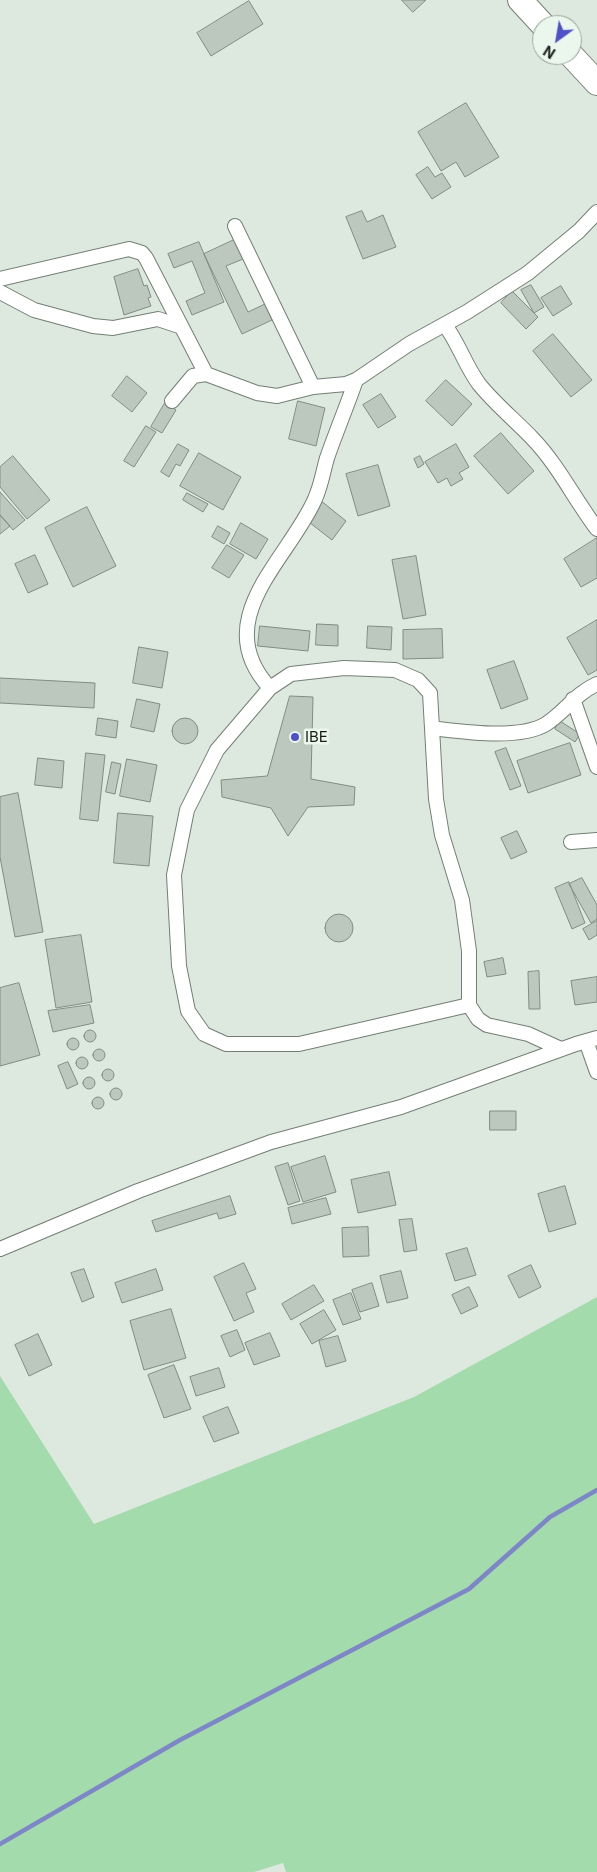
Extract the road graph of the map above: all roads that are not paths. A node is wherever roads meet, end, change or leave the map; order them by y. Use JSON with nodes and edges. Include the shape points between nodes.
{"nodes":[{"id":1,"x":520,"y":0,"type":"edge"},
{"id":2,"x":534,"y":15,"type":"edge"},
{"id":3,"x":580,"y":65,"type":"edge"},
{"id":4,"x":597,"y":83,"type":"edge"},
{"id":5,"x":597,"y":212,"type":"edge"},
{"id":6,"x":235,"y":226,"type":"dead end"},
{"id":7,"x":0,"y":279,"type":"edge"},
{"id":8,"x":0,"y":292,"type":"edge"},
{"id":9,"x":445,"y":324,"type":"junction"},
{"id":10,"x":179,"y":326,"type":"junction"},
{"id":11,"x":206,"y":374,"type":"junction"},
{"id":12,"x":356,"y":380,"type":"junction"},
{"id":13,"x":313,"y":386,"type":"junction"},
{"id":14,"x":172,"y":400,"type":"dead end"},
{"id":15,"x":597,"y":529,"type":"edge"},
{"id":16,"x":597,"y":684,"type":"edge"},
{"id":17,"x":270,"y":688,"type":"junction"},
{"id":18,"x":572,"y":699,"type":"junction"},
{"id":19,"x":432,"y":728,"type":"junction"},
{"id":20,"x":597,"y":767,"type":"edge"},
{"id":21,"x":597,"y":840,"type":"edge"},
{"id":22,"x":571,"y":842,"type":"dead end"},
{"id":23,"x":469,"y":1005,"type":"junction"},
{"id":24,"x":591,"y":1040,"type":"edge"},
{"id":25,"x":561,"y":1049,"type":"junction"},
{"id":26,"x":597,"y":1072,"type":"edge"},
{"id":27,"x":0,"y":1249,"type":"edge"}],
"edges":[{"from":1,"to":2,"type":"highway"},
{"from":3,"to":4,"type":"highway"},
{"from":5,"to":9,"type":"street","via":[[528,273]]},
{"from":6,"to":13,"type":"street"},
{"from":7,"to":10,"type":"street","via":[[129,249],[146,258]]},
{"from":8,"to":10,"type":"street","via":[[34,310],[93,326],[112,328],[158,319]]},
{"from":9,"to":12,"type":"street","via":[[408,344]]},
{"from":9,"to":15,"type":"street","via":[[465,365],[551,460]]},
{"from":10,"to":11,"type":"street"},
{"from":11,"to":13,"type":"street","via":[[257,393],[277,396]]},
{"from":11,"to":14,"type":"street","via":[[193,376]]},
{"from":12,"to":13,"type":"street","via":[[346,384]]},
{"from":12,"to":17,"type":"street","via":[[315,499],[257,592],[246,626],[249,651],[259,676]]},
{"from":16,"to":18,"type":"street"},
{"from":17,"to":19,"type":"street","via":[[291,674],[344,668],[394,670],[418,680],[430,693]]},
{"from":17,"to":23,"type":"street","via":[[218,750],[188,810],[174,875],[179,966],[188,1011],[204,1034],[226,1044],[299,1044]]},
{"from":18,"to":19,"type":"street","via":[[545,725],[521,731],[488,734]]},
{"from":18,"to":20,"type":"street"},
{"from":19,"to":23,"type":"street","via":[[436,799],[462,900],[469,950]]},
{"from":21,"to":22,"type":"street"},
{"from":23,"to":25,"type":"street","via":[[478,1019],[487,1025],[528,1034]]},
{"from":24,"to":25,"type":"street"},
{"from":24,"to":26,"type":"street"},
{"from":25,"to":27,"type":"street","via":[[401,1107],[271,1142],[138,1191]]}]}
